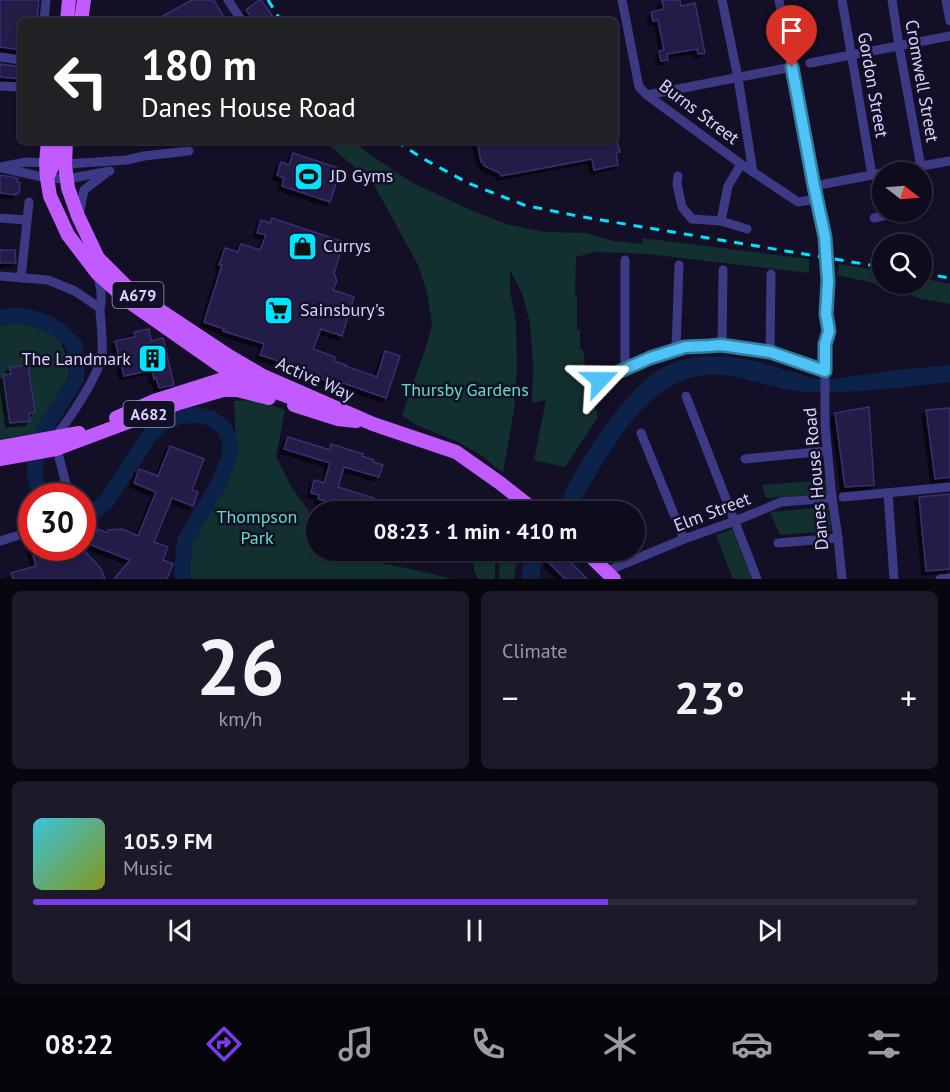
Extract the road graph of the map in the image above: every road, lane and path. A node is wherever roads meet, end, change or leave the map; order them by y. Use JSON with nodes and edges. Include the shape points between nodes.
{"nodes":[{"id":1,"x":46,"y":0,"type":"edge"},
{"id":2,"x":69,"y":0,"type":"edge"},
{"id":3,"x":84,"y":0,"type":"edge"},
{"id":4,"x":228,"y":0,"type":"edge"},
{"id":5,"x":622,"y":0,"type":"edge"},
{"id":6,"x":722,"y":0,"type":"edge"},
{"id":7,"x":779,"y":0,"type":"edge"},
{"id":8,"x":842,"y":0,"type":"edge"},
{"id":9,"x":892,"y":0,"type":"edge"},
{"id":10,"x":946,"y":0,"type":"edge"},
{"id":11,"x":44,"y":18,"type":"edge"},
{"id":12,"x":67,"y":18,"type":"edge"},
{"id":13,"x":81,"y":18,"type":"edge"},
{"id":14,"x":240,"y":18,"type":"edge"},
{"id":15,"x":950,"y":21,"type":"edge"},
{"id":16,"x":950,"y":36,"type":"edge"},
{"id":17,"x":898,"y":46,"type":"junction"},
{"id":18,"x":852,"y":56,"type":"junction"},
{"id":19,"x":0,"y":57,"type":"edge"},
{"id":20,"x":18,"y":60,"type":"edge"},
{"id":21,"x":810,"y":63,"type":"dead end"},
{"id":22,"x":792,"y":67,"type":"junction"},
{"id":23,"x":738,"y":78,"type":"junction"},
{"id":24,"x":0,"y":86,"type":"edge"},
{"id":25,"x":18,"y":87,"type":"edge"},
{"id":26,"x":647,"y":95,"type":"junction"},
{"id":27,"x":49,"y":144,"type":"edge"},
{"id":28,"x":56,"y":144,"type":"edge"},
{"id":29,"x":65,"y":144,"type":"edge"},
{"id":30,"x":189,"y":151,"type":"dead end"},
{"id":31,"x":128,"y":160,"type":"junction"},
{"id":32,"x":950,"y":161,"type":"edge"},
{"id":33,"x":874,"y":162,"type":"edge"},
{"id":34,"x":920,"y":162,"type":"edge"},
{"id":35,"x":55,"y":164,"type":"junction"},
{"id":36,"x":741,"y":164,"type":"junction"},
{"id":37,"x":932,"y":164,"type":"edge"},
{"id":38,"x":0,"y":167,"type":"edge"},
{"id":39,"x":110,"y":171,"type":"junction"},
{"id":40,"x":753,"y":172,"type":"junction"},
{"id":41,"x":872,"y":175,"type":"edge"},
{"id":42,"x":678,"y":176,"type":"dead end"},
{"id":43,"x":58,"y":179,"type":"junction"},
{"id":44,"x":814,"y":186,"type":"junction"},
{"id":45,"x":817,"y":199,"type":"junction"},
{"id":46,"x":29,"y":202,"type":"dead end"},
{"id":47,"x":78,"y":216,"type":"junction"},
{"id":48,"x":0,"y":218,"type":"edge"},
{"id":49,"x":27,"y":220,"type":"junction"},
{"id":50,"x":721,"y":221,"type":"junction"},
{"id":51,"x":747,"y":229,"type":"dead end"},
{"id":52,"x":625,"y":260,"type":"dead end"},
{"id":53,"x":678,"y":265,"type":"dead end"},
{"id":54,"x":723,"y":270,"type":"dead end"},
{"id":55,"x":97,"y":273,"type":"junction"},
{"id":56,"x":771,"y":274,"type":"dead end"},
{"id":57,"x":0,"y":276,"type":"edge"},
{"id":58,"x":21,"y":278,"type":"junction"},
{"id":59,"x":100,"y":308,"type":"junction"},
{"id":60,"x":722,"y":345,"type":"junction"},
{"id":61,"x":676,"y":350,"type":"junction"},
{"id":62,"x":770,"y":352,"type":"junction"},
{"id":63,"x":229,"y":356,"type":"junction"},
{"id":64,"x":625,"y":369,"type":"junction"},
{"id":65,"x":256,"y":372,"type":"junction"},
{"id":66,"x":826,"y":373,"type":"junction"},
{"id":67,"x":235,"y":375,"type":"junction"},
{"id":68,"x":600,"y":380,"type":"dead end"},
{"id":69,"x":224,"y":390,"type":"junction"},
{"id":70,"x":686,"y":396,"type":"dead end"},
{"id":71,"x":355,"y":421,"type":"junction"},
{"id":72,"x":373,"y":424,"type":"junction"},
{"id":73,"x":641,"y":433,"type":"dead end"},
{"id":74,"x":43,"y":446,"type":"junction"},
{"id":75,"x":0,"y":447,"type":"edge"},
{"id":76,"x":828,"y":451,"type":"junction"},
{"id":77,"x":0,"y":459,"type":"edge"},
{"id":78,"x":745,"y":459,"type":"dead end"},
{"id":79,"x":65,"y":483,"type":"edge"},
{"id":80,"x":950,"y":488,"type":"edge"},
{"id":81,"x":888,"y":493,"type":"junction"},
{"id":82,"x":843,"y":497,"type":"dead end"},
{"id":83,"x":832,"y":498,"type":"junction"},
{"id":84,"x":523,"y":501,"type":"edge"},
{"id":85,"x":735,"y":521,"type":"junction"},
{"id":86,"x":18,"y":536,"type":"edge"},
{"id":87,"x":838,"y":538,"type":"junction"},
{"id":88,"x":684,"y":539,"type":"junction"},
{"id":89,"x":0,"y":542,"type":"edge"},
{"id":90,"x":778,"y":543,"type":"dead end"},
{"id":91,"x":595,"y":561,"type":"edge"},
{"id":92,"x":610,"y":575,"type":"edge"},
{"id":93,"x":950,"y":578,"type":"edge"},
{"id":94,"x":757,"y":579,"type":"edge"},
{"id":95,"x":842,"y":579,"type":"edge"},
{"id":96,"x":894,"y":579,"type":"edge"},
{"id":97,"x":940,"y":579,"type":"edge"}],
"edges":[{"from":1,"to":11,"type":"street"},
{"from":2,"to":12,"type":"main road"},
{"from":3,"to":13,"type":"main road"},
{"from":4,"to":14,"type":"street"},
{"from":5,"to":26,"type":"street","name":"Burns Street","via":[[639,87]]},
{"from":6,"to":23,"type":"street"},
{"from":7,"to":22,"type":"street","name":"Danes House Road"},
{"from":8,"to":18,"type":"street","name":"Gordon Street"},
{"from":9,"to":17,"type":"street","name":"Cromwell Street"},
{"from":10,"to":15,"type":"street"},
{"from":16,"to":17,"type":"street"},
{"from":17,"to":18,"type":"street"},
{"from":17,"to":34,"type":"street","name":"Cromwell Street"},
{"from":18,"to":21,"type":"street"},
{"from":18,"to":33,"type":"street","name":"Gordon Street"},
{"from":19,"to":20,"type":"street"},
{"from":22,"to":23,"type":"street"},
{"from":22,"to":44,"type":"street","name":"Danes House Road"},
{"from":23,"to":26,"type":"street"},
{"from":23,"to":40,"type":"street"},
{"from":24,"to":25,"type":"street"},
{"from":26,"to":36,"type":"street","name":"Burns Street"},
{"from":27,"to":35,"type":"main road","name":"Active Way","number":"A679"},
{"from":28,"to":35,"type":"main road","name":"Active Way","number":"A679"},
{"from":29,"to":35,"type":"main road","name":"Active Way","number":"A679"},
{"from":30,"to":31,"type":"street"},
{"from":31,"to":35,"type":"street"},
{"from":31,"to":39,"type":"street"},
{"from":32,"to":37,"type":"street"},
{"from":35,"to":38,"type":"street"},
{"from":35,"to":43,"type":"main road","number":"A679"},
{"from":35,"to":43,"type":"main road","name":"Active Way","number":"A679"},
{"from":36,"to":40,"type":"street","name":"Burns Street"},
{"from":36,"to":50,"type":"street","via":[[728,186]]},
{"from":38,"to":43,"type":"street"},
{"from":39,"to":43,"type":"street"},
{"from":39,"to":47,"type":"street","via":[[84,190]]},
{"from":40,"to":45,"type":"street","name":"Burns Street","via":[[798,202]]},
{"from":41,"to":44,"type":"street"},
{"from":42,"to":50,"type":"street","via":[[682,207],[692,219]]},
{"from":43,"to":47,"type":"main road","name":"Active Way","number":"A679","via":[[68,188]]},
{"from":43,"to":55,"type":"main road","name":"Active Way","number":"A679","via":[[50,196],[68,235]]},
{"from":44,"to":45,"type":"street","name":"Danes House Road"},
{"from":45,"to":66,"type":"street","name":"Danes House Road","bridge":true,"via":[[827,269]]},
{"from":46,"to":49,"type":"street"},
{"from":47,"to":63,"type":"main road","name":"Active Way","number":"A679","via":[[98,258],[131,291]]},
{"from":48,"to":49,"type":"street"},
{"from":49,"to":58,"type":"street"},
{"from":50,"to":51,"type":"street"},
{"from":52,"to":64,"type":"street"},
{"from":53,"to":61,"type":"street"},
{"from":54,"to":60,"type":"street"},
{"from":55,"to":59,"type":"street"},
{"from":55,"to":67,"type":"main road","name":"Active Way","number":"A679","via":[[128,301]]},
{"from":56,"to":62,"type":"street"},
{"from":57,"to":58,"type":"street"},
{"from":58,"to":59,"type":"street","via":[[48,280],[75,291]]},
{"from":59,"to":74,"type":"street","via":[[102,355],[98,369],[67,422]]},
{"from":60,"to":61,"type":"street"},
{"from":60,"to":62,"type":"street"},
{"from":61,"to":64,"type":"street"},
{"from":62,"to":66,"type":"street"},
{"from":63,"to":65,"type":"main road","name":"Active Way","number":"A679"},
{"from":63,"to":67,"type":"main road"},
{"from":64,"to":68,"type":"street"},
{"from":65,"to":67,"type":"main road","number":"A682"},
{"from":65,"to":72,"type":"main road","name":"Active Way","number":"A679"},
{"from":66,"to":76,"type":"street","name":"Danes House Road"},
{"from":67,"to":69,"type":"main road"},
{"from":67,"to":71,"type":"main road","name":"Active Way","number":"A679"},
{"from":67,"to":74,"type":"main road","number":"A682","via":[[154,401],[86,432]]},
{"from":69,"to":71,"type":"main road","name":"Active Way","number":"A682"},
{"from":69,"to":74,"type":"main road","number":"A682"},
{"from":70,"to":85,"type":"street"},
{"from":71,"to":72,"type":"main road","name":"Active Way","number":"A679"},
{"from":72,"to":84,"type":"main road","via":[[456,452]]},
{"from":73,"to":88,"type":"street"},
{"from":74,"to":75,"type":"main road","number":"A682"},
{"from":74,"to":77,"type":"main road","number":"A682"},
{"from":74,"to":79,"type":"street"},
{"from":76,"to":78,"type":"street"},
{"from":76,"to":83,"type":"street","name":"Danes House Road"},
{"from":80,"to":81,"type":"street"},
{"from":81,"to":82,"type":"street"},
{"from":81,"to":96,"type":"street"},
{"from":83,"to":85,"type":"street","name":"Elm Street","via":[[781,502]]},
{"from":83,"to":87,"type":"street","name":"Danes House Road"},
{"from":85,"to":88,"type":"street","name":"Elm Street"},
{"from":85,"to":94,"type":"street"},
{"from":86,"to":89,"type":"street"},
{"from":87,"to":90,"type":"street"},
{"from":87,"to":95,"type":"street","name":"Danes House Road"},
{"from":88,"to":92,"type":"street","name":"Elm Street","via":[[637,558]]},
{"from":91,"to":92,"type":"main road"},
{"from":93,"to":97,"type":"street"}]}
